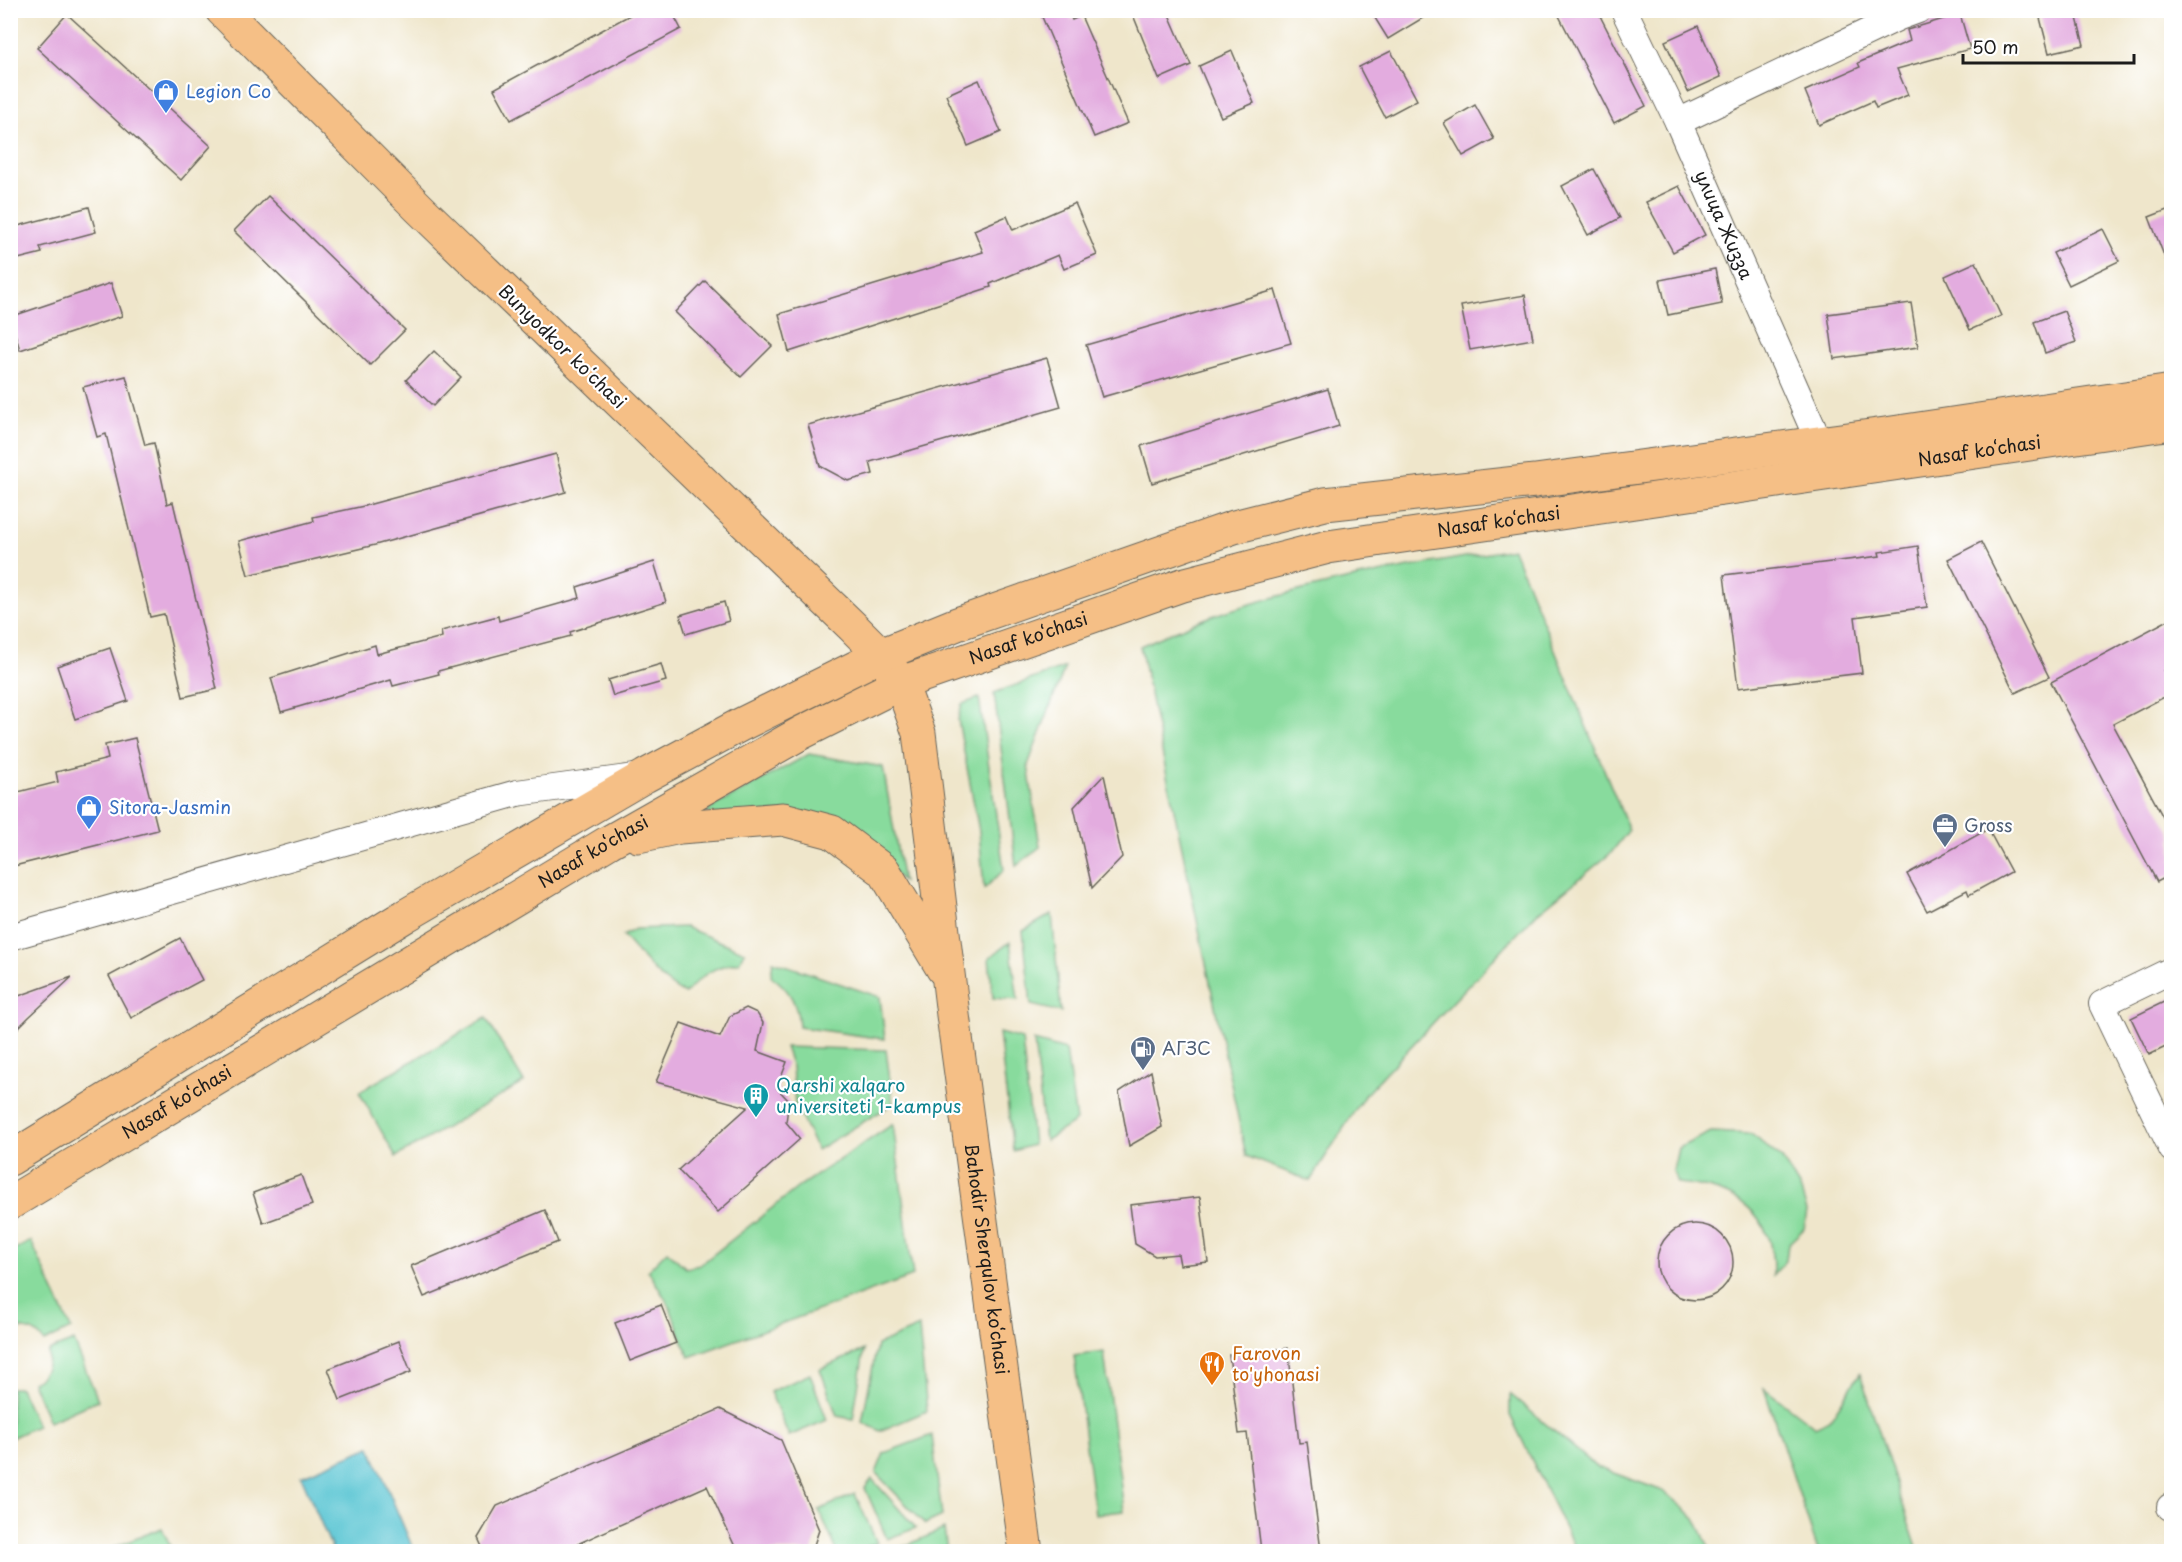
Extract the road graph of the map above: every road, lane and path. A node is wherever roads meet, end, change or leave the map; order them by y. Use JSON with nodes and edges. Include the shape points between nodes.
{"nodes":[{"id":1,"x":222,"y":10,"type":"edge"},
{"id":2,"x":1624,"y":10,"type":"edge"},
{"id":3,"x":1905,"y":13,"type":"edge"},
{"id":4,"x":1678,"y":122,"type":"junction"},
{"id":5,"x":2172,"y":391,"type":"edge"},
{"id":6,"x":2172,"y":423,"type":"edge"},
{"id":7,"x":1819,"y":442,"type":"junction"},
{"id":8,"x":881,"y":655,"type":"junction"},
{"id":9,"x":901,"y":683,"type":"junction"},
{"id":10,"x":645,"y":776,"type":"junction"},
{"id":11,"x":609,"y":842,"type":"junction"},
{"id":12,"x":10,"y":937,"type":"edge"},
{"id":13,"x":2172,"y":970,"type":"edge"},
{"id":14,"x":950,"y":980,"type":"junction"},
{"id":15,"x":2172,"y":1149,"type":"edge"},
{"id":16,"x":10,"y":1159,"type":"edge"},
{"id":17,"x":10,"y":1203,"type":"edge"},
{"id":18,"x":1026,"y":1551,"type":"edge"}],
"edges":[{"from":1,"to":8,"type":"main road","name":"Bunyodkor koʻchasi","via":[[428,216]]},
{"from":2,"to":4,"type":"street","name":"улица Жизза"},
{"from":3,"to":4,"type":"street"},
{"from":4,"to":7,"type":"street","name":"улица Жизза"},
{"from":5,"to":7,"type":"main road","name":"Nasaf ko‘chasi"},
{"from":6,"to":9,"type":"main road","name":"Nasaf ko‘chasi","via":[[1329,547],[1182,585]]},
{"from":7,"to":8,"type":"main road","name":"Nasaf ko‘chasi","via":[[1535,481],[1325,504],[1234,527],[1134,561]]},
{"from":8,"to":9,"type":"main road","name":"Bunyodkor koʻchasi"},
{"from":8,"to":10,"type":"main road","name":"Nasaf ko‘chasi"},
{"from":9,"to":11,"type":"main road","name":"Nasaf ko‘chasi","via":[[801,733]]},
{"from":9,"to":14,"type":"main road","name":"Bahodir Sherqulov ko‘chasi","via":[[919,733]]},
{"from":10,"to":12,"type":"street","via":[[517,793]]},
{"from":10,"to":16,"type":"main road","name":"Nasaf ko‘chasi","via":[[405,916]]},
{"from":11,"to":14,"type":"main road","via":[[680,828],[783,819],[832,832],[884,871]]},
{"from":11,"to":17,"type":"main road","name":"Nasaf ko‘chasi"},
{"from":13,"to":15,"type":"street","via":[[2102,1004]]},
{"from":14,"to":18,"type":"main road","name":"Bahodir Sherqulov ko‘chasi"}]}
